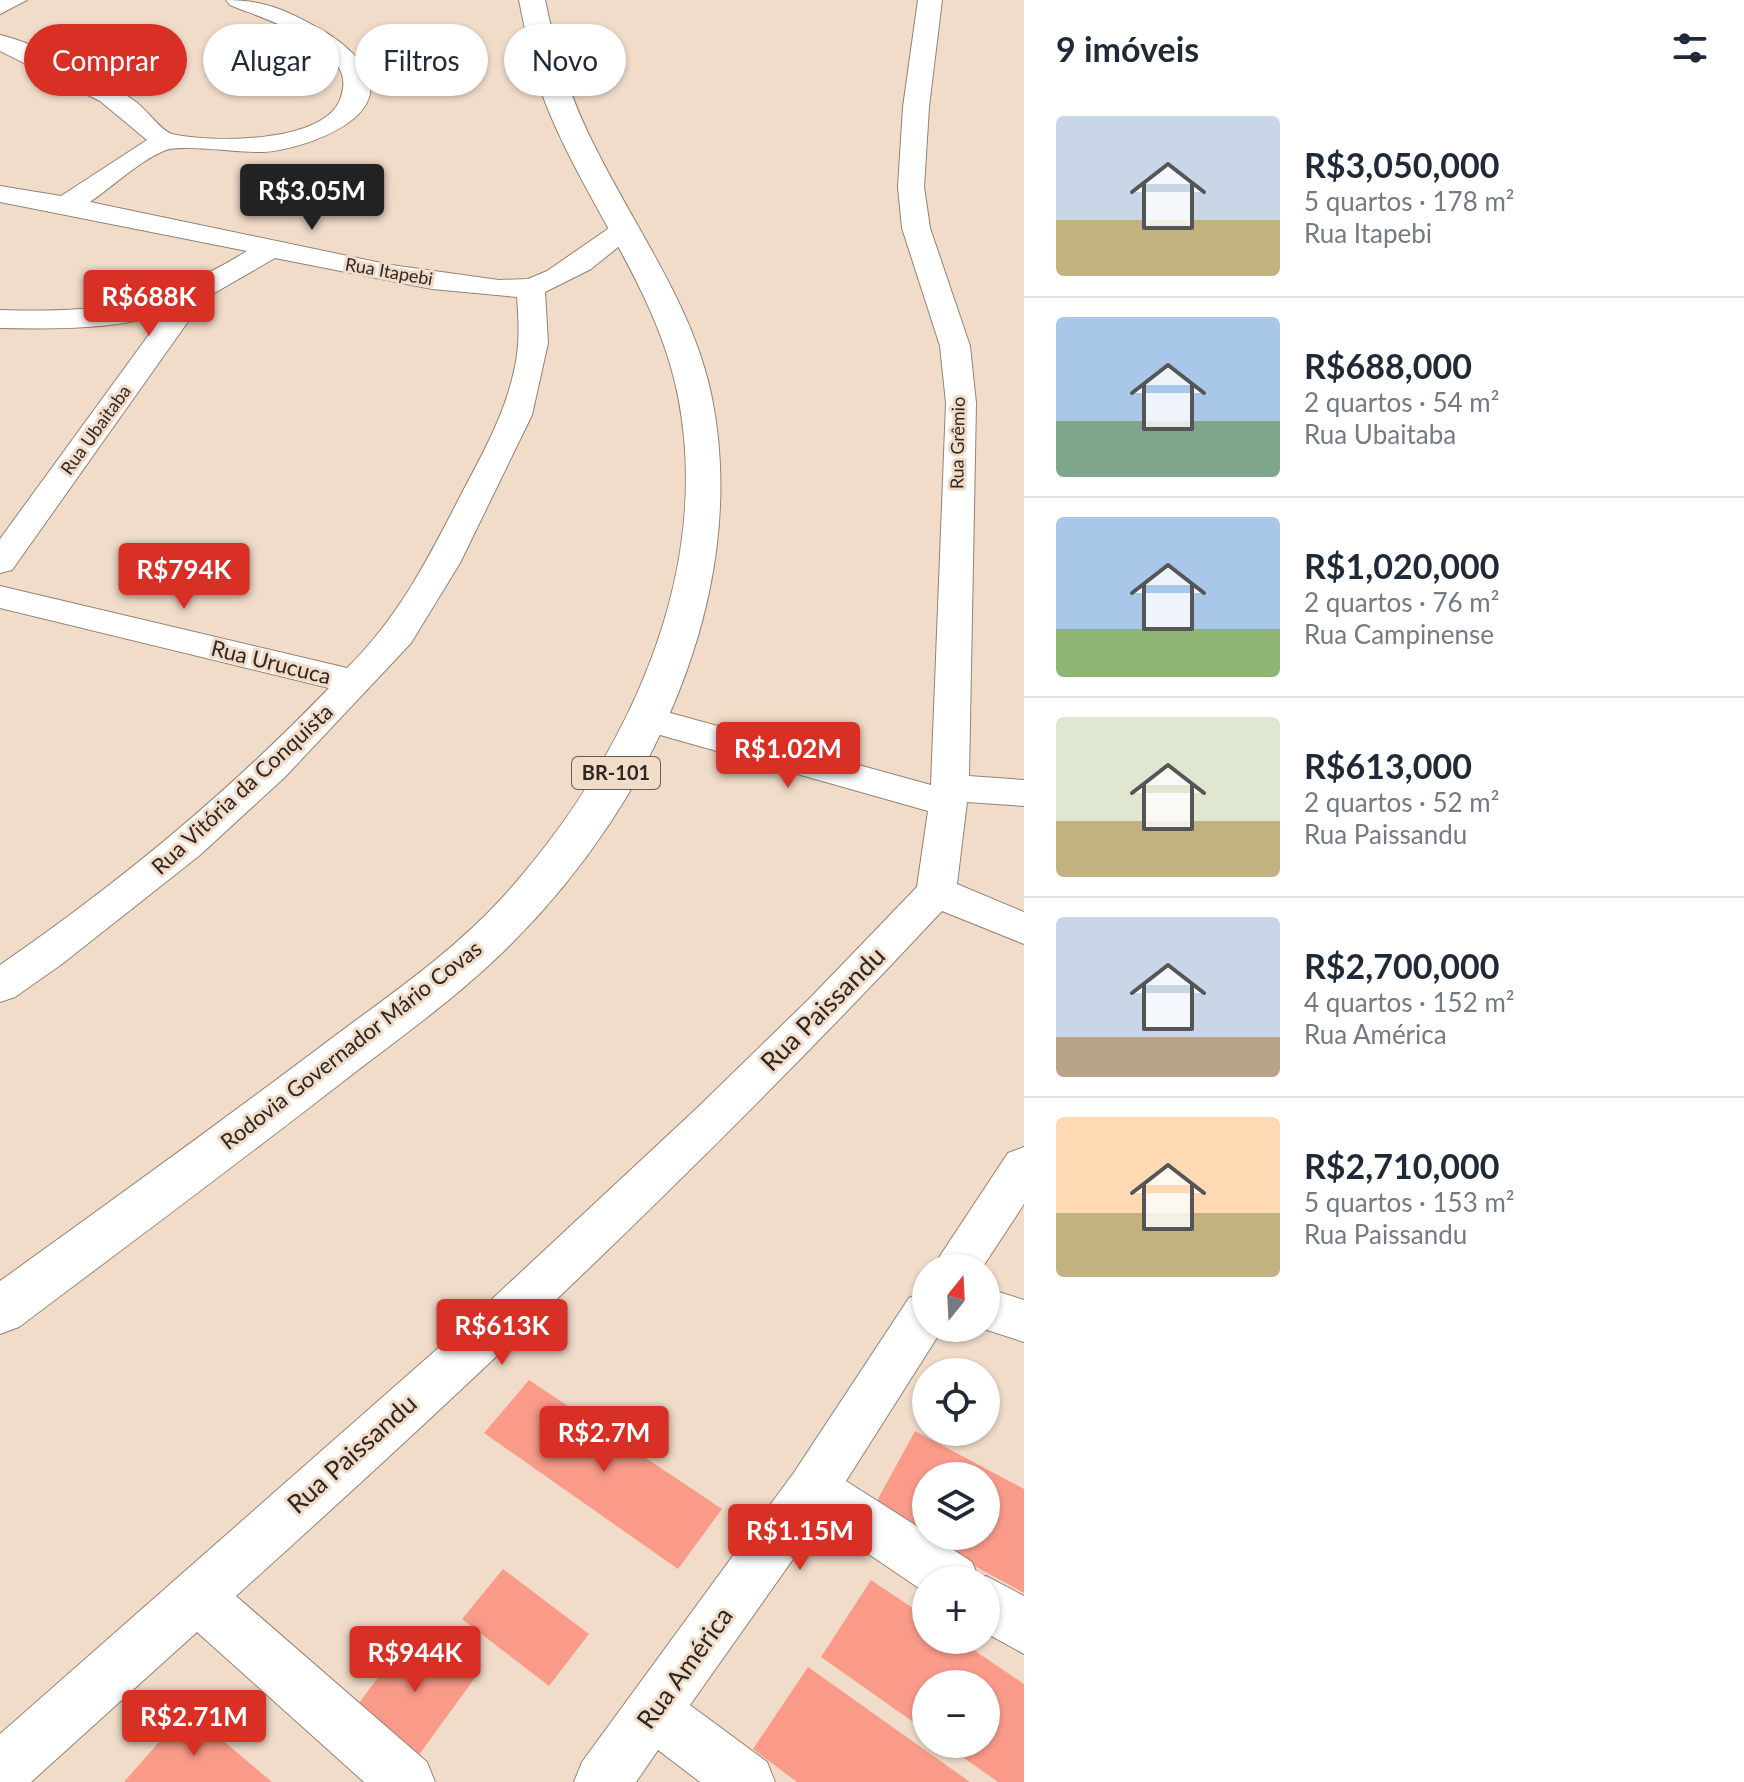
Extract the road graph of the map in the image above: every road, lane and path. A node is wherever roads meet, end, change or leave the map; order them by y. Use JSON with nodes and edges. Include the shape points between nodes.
{"nodes":[{"id":1,"x":15,"y":0,"type":"edge"},
{"id":2,"x":238,"y":0,"type":"edge"},
{"id":3,"x":532,"y":0,"type":"edge"},
{"id":4,"x":930,"y":0,"type":"edge"},
{"id":5,"x":0,"y":7,"type":"edge"},
{"id":6,"x":0,"y":42,"type":"edge"},
{"id":7,"x":162,"y":141,"type":"junction"},
{"id":8,"x":0,"y":194,"type":"edge"},
{"id":9,"x":68,"y":204,"type":"junction"},
{"id":10,"x":625,"y":230,"type":"junction"},
{"id":11,"x":270,"y":249,"type":"junction"},
{"id":12,"x":530,"y":288,"type":"junction"},
{"id":13,"x":191,"y":296,"type":"junction"},
{"id":14,"x":0,"y":319,"type":"edge"},
{"id":15,"x":0,"y":563,"type":"edge"},
{"id":16,"x":0,"y":597,"type":"edge"},
{"id":17,"x":355,"y":682,"type":"junction"},
{"id":18,"x":645,"y":718,"type":"junction"},
{"id":19,"x":1024,"y":793,"type":"edge"},
{"id":20,"x":949,"y":795,"type":"junction"},
{"id":21,"x":936,"y":892,"type":"junction"},
{"id":22,"x":1024,"y":929,"type":"edge"},
{"id":23,"x":0,"y":986,"type":"edge"},
{"id":24,"x":1024,"y":1166,"type":"edge"},
{"id":25,"x":965,"y":1254,"type":"edge"},
{"id":26,"x":0,"y":1311,"type":"edge"},
{"id":27,"x":1000,"y":1313,"type":"edge"},
{"id":28,"x":1024,"y":1321,"type":"edge"},
{"id":29,"x":912,"y":1335,"type":"edge"},
{"id":30,"x":813,"y":1488,"type":"junction"},
{"id":31,"x":932,"y":1566,"type":"edge"},
{"id":32,"x":196,"y":1596,"type":"junction"},
{"id":33,"x":1000,"y":1611,"type":"edge"},
{"id":34,"x":1024,"y":1627,"type":"edge"},
{"id":35,"x":653,"y":1712,"type":"junction"},
{"id":36,"x":0,"y":1772,"type":"edge"},
{"id":37,"x":407,"y":1782,"type":"edge"},
{"id":38,"x":602,"y":1782,"type":"edge"},
{"id":39,"x":747,"y":1782,"type":"edge"}],
"edges":[{"from":1,"to":5,"type":"street"},
{"from":2,"to":7,"type":"street","via":[[323,39],[347,60],[356,96],[344,115],[324,130],[294,140]]},
{"from":3,"to":10,"type":"highway","name":"Rodovia Governador Mário Covas","number":"BR-101","via":[[546,70]]},
{"from":4,"to":20,"type":"street","name":"Rua Grêmio","via":[[911,187],[916,228],[955,346],[961,403]]},
{"from":6,"to":7,"type":"street","via":[[107,95],[150,125]]},
{"from":7,"to":9,"type":"street"},
{"from":8,"to":9,"type":"street","name":"Rua Itapebi"},
{"from":9,"to":11,"type":"street","name":"Rua Itapebi"},
{"from":10,"to":12,"type":"street","name":"Rua Itapebi","via":[[571,270]]},
{"from":10,"to":18,"type":"highway","name":"Rodovia Governador Mário Covas","number":"BR-101","via":[[671,324],[695,396],[704,478],[700,552],[689,609]]},
{"from":11,"to":12,"type":"street","name":"Rua Itapebi","via":[[419,279]]},
{"from":11,"to":13,"type":"street"},
{"from":12,"to":17,"type":"street","name":"Rua Vitória da Conquista","via":[[536,326],[530,378],[506,439],[432,583],[398,636]]},
{"from":13,"to":14,"type":"street","via":[[138,314],[76,322]]},
{"from":13,"to":15,"type":"street","name":"Rua Ubaitaba"},
{"from":16,"to":17,"type":"street","name":"Rua Urucuca"},
{"from":17,"to":23,"type":"street","name":"Rua Vitória da Conquista","via":[[310,733],[195,839],[73,936]]},
{"from":18,"to":20,"type":"street"},
{"from":18,"to":26,"type":"highway","name":"Rodovia Governador Mário Covas","number":"BR-101","via":[[568,850],[514,913],[425,992]]},
{"from":19,"to":20,"type":"street"},
{"from":20,"to":21,"type":"street","name":"Rua Grêmio"},
{"from":21,"to":22,"type":"street"},
{"from":21,"to":32,"type":"street","name":"Rua Paissandu","via":[[860,974],[567,1260]]},
{"from":24,"to":25,"type":"street"},
{"from":27,"to":28,"type":"street"},
{"from":29,"to":30,"type":"street","name":"Rua América"},
{"from":30,"to":31,"type":"street"},
{"from":30,"to":35,"type":"street","name":"Rua América"},
{"from":32,"to":36,"type":"street","name":"Rua Paissandu"},
{"from":32,"to":37,"type":"street"},
{"from":33,"to":34,"type":"street"},
{"from":35,"to":38,"type":"street","name":"Rua América"},
{"from":35,"to":39,"type":"street"}]}
